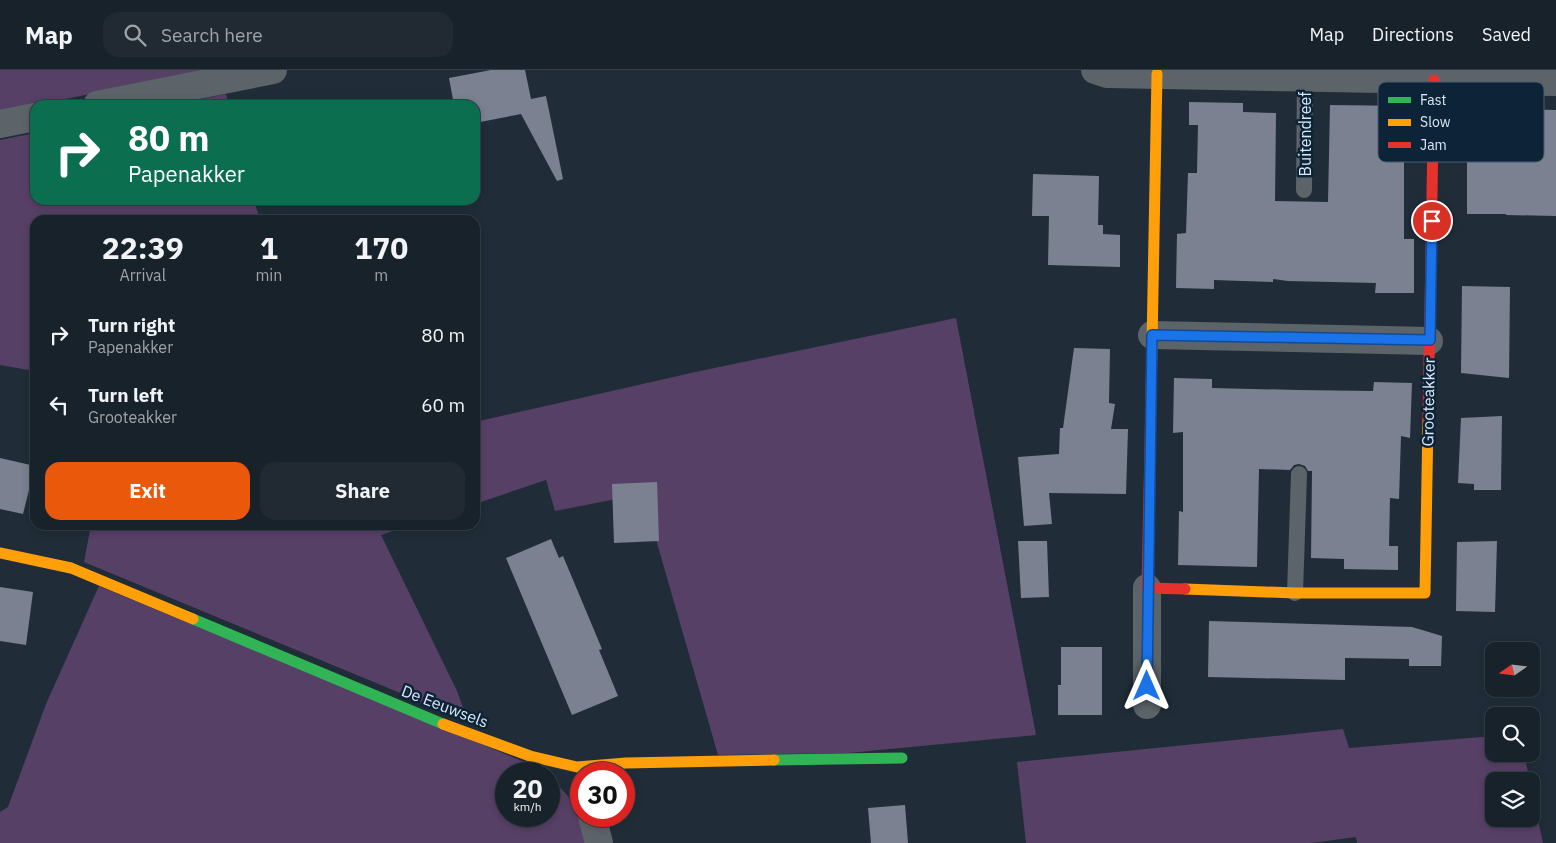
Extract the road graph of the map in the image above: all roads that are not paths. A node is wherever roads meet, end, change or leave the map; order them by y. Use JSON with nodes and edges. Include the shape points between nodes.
{"nodes":[{"id":1,"x":272,"y":70,"type":"edge"},
{"id":2,"x":1095,"y":70,"type":"edge"},
{"id":3,"x":241,"y":73,"type":"edge"},
{"id":4,"x":1157,"y":74,"type":"junction"},
{"id":5,"x":1472,"y":75,"type":"edge"},
{"id":6,"x":1305,"y":78,"type":"junction"},
{"id":7,"x":1434,"y":80,"type":"joint"},
{"id":8,"x":1556,"y":82,"type":"edge"},
{"id":9,"x":120,"y":100,"type":"edge"},
{"id":10,"x":30,"y":118,"type":"edge"},
{"id":11,"x":0,"y":124,"type":"edge"},
{"id":12,"x":1433,"y":162,"type":"edge"},
{"id":13,"x":1304,"y":190,"type":"dead end"},
{"id":14,"x":1152,"y":335,"type":"junction"},
{"id":15,"x":1430,"y":340,"type":"junction"},
{"id":16,"x":1299,"y":474,"type":"dead end"},
{"id":17,"x":0,"y":552,"type":"edge"},
{"id":18,"x":1147,"y":588,"type":"junction"},
{"id":19,"x":1295,"y":593,"type":"junction"},
{"id":20,"x":1147,"y":705,"type":"dead end"},
{"id":21,"x":902,"y":758,"type":"dead end"},
{"id":22,"x":635,"y":763,"type":"edge"},
{"id":23,"x":570,"y":771,"type":"edge"},
{"id":24,"x":595,"y":827,"type":"edge"},
{"id":25,"x":599,"y":843,"type":"edge"}],
"edges":[{"from":1,"to":3,"type":"street"},
{"from":2,"to":4,"type":"street","name":"Buitendreef","via":[[1107,74]]},
{"from":3,"to":9,"type":"street"},
{"from":4,"to":6,"type":"street","name":"Buitendreef"},
{"from":4,"to":14,"type":"street"},
{"from":5,"to":7,"type":"street","name":"Buitendreef"},
{"from":5,"to":8,"type":"street","name":"Buitendreef"},
{"from":6,"to":7,"type":"street","name":"Buitendreef"},
{"from":6,"to":13,"type":"lane","name":"Buitendreef"},
{"from":10,"to":11,"type":"street"},
{"from":12,"to":15,"type":"street","name":"Grooteakker"},
{"from":14,"to":15,"type":"street"},
{"from":14,"to":18,"type":"street"},
{"from":15,"to":19,"type":"street","name":"Grooteakker","via":[[1425,593]]},
{"from":16,"to":19,"type":"lane"},
{"from":17,"to":23,"type":"street","name":"De Eeuwsels","via":[[71,568],[440,723]]},
{"from":18,"to":19,"type":"street","name":"Grooteakker"},
{"from":18,"to":20,"type":"street"},
{"from":21,"to":22,"type":"street","name":"De Eeuwsels"},
{"from":24,"to":25,"type":"street"}]}
